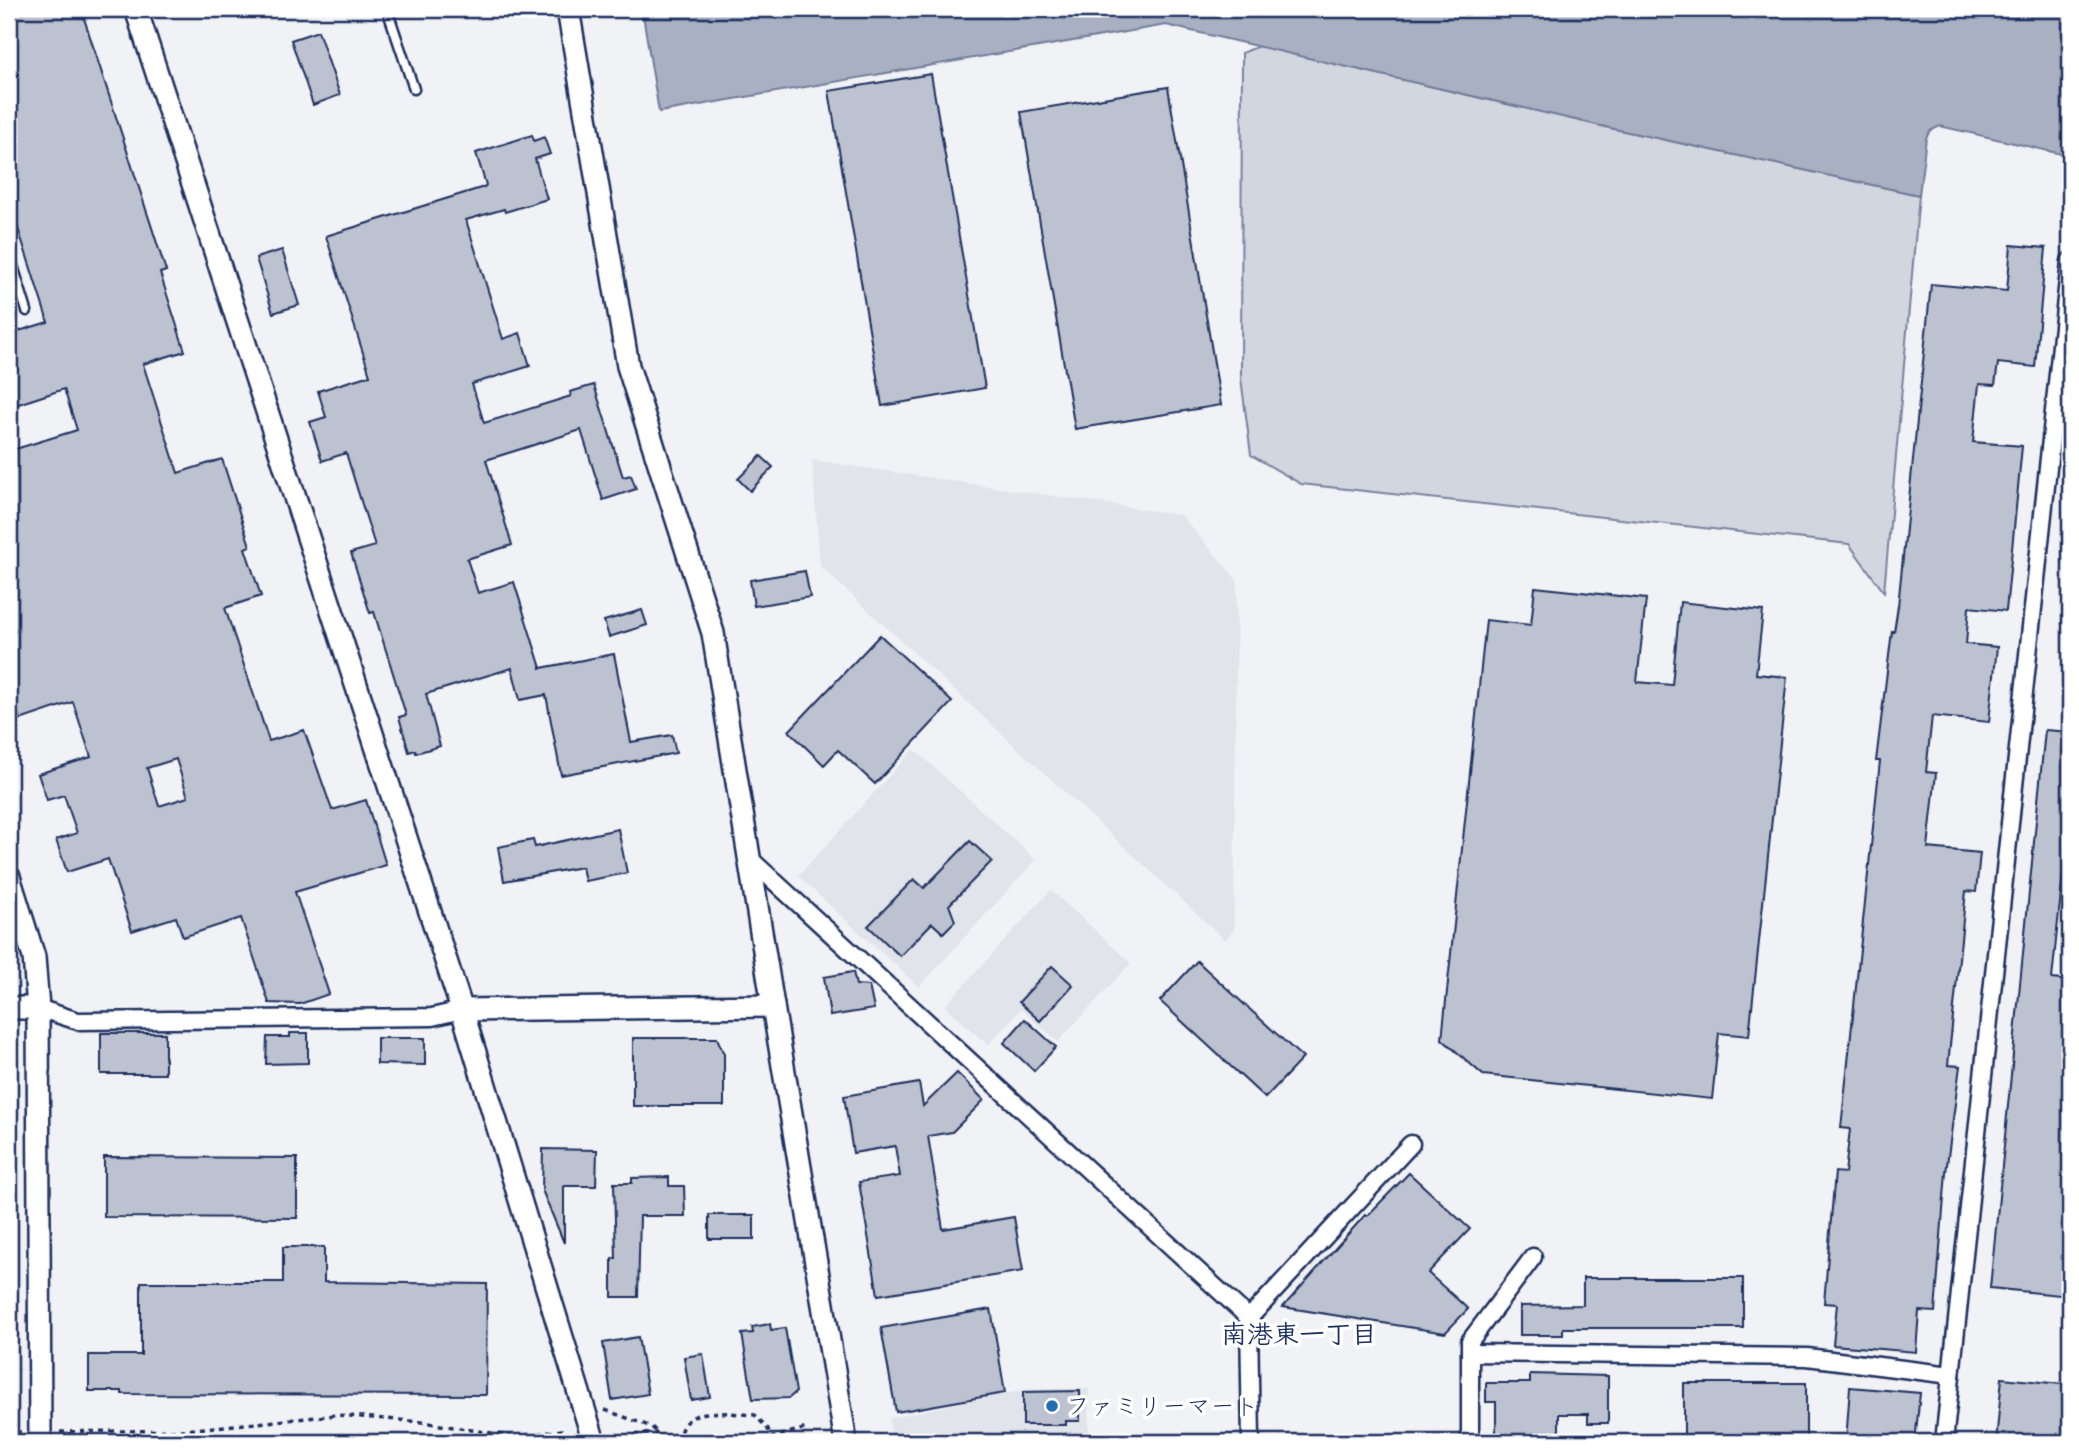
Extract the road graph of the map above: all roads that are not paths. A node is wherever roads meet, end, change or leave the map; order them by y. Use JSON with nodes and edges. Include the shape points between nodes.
{"nodes":[{"id":1,"x":136,"y":9,"type":"edge"},
{"id":2,"x":387,"y":9,"type":"edge"},
{"id":3,"x":568,"y":9,"type":"edge"},
{"id":4,"x":414,"y":89,"type":"dead end"},
{"id":5,"x":9,"y":253,"type":"edge"},
{"id":6,"x":2070,"y":261,"type":"edge"},
{"id":7,"x":27,"y":312,"type":"dead end"},
{"id":8,"x":751,"y":859,"type":"junction"},
{"id":9,"x":9,"y":877,"type":"edge"},
{"id":10,"x":773,"y":1006,"type":"junction"},
{"id":11,"x":9,"y":1008,"type":"edge"},
{"id":12,"x":38,"y":1008,"type":"junction"},
{"id":13,"x":462,"y":1010,"type":"junction"},
{"id":14,"x":1411,"y":1144,"type":"dead end"},
{"id":15,"x":1534,"y":1257,"type":"dead end"},
{"id":16,"x":1249,"y":1318,"type":"junction"},
{"id":17,"x":1470,"y":1353,"type":"junction"},
{"id":18,"x":1951,"y":1374,"type":"junction"},
{"id":19,"x":603,"y":1440,"type":"edge"},
{"id":20,"x":40,"y":1442,"type":"edge"},
{"id":21,"x":846,"y":1442,"type":"edge"},
{"id":22,"x":1251,"y":1442,"type":"edge"},
{"id":23,"x":1470,"y":1442,"type":"edge"},
{"id":24,"x":1944,"y":1442,"type":"edge"}],
"edges":[{"from":1,"to":13,"type":"street"},
{"from":2,"to":4,"type":"lane"},
{"from":3,"to":8,"type":"street","via":[[628,366],[713,633]]},
{"from":5,"to":7,"type":"lane"},
{"from":6,"to":18,"type":"street"},
{"from":8,"to":10,"type":"street"},
{"from":8,"to":16,"type":"street"},
{"from":9,"to":12,"type":"street","via":[[34,957]]},
{"from":10,"to":13,"type":"street"},
{"from":10,"to":21,"type":"street"},
{"from":11,"to":12,"type":"street"},
{"from":12,"to":13,"type":"street","via":[[78,1021],[432,1017]]},
{"from":12,"to":20,"type":"street"},
{"from":13,"to":19,"type":"street"},
{"from":14,"to":16,"type":"street"},
{"from":15,"to":17,"type":"street","via":[[1470,1341]]},
{"from":16,"to":22,"type":"street"},
{"from":17,"to":18,"type":"street","via":[[1807,1357]]},
{"from":17,"to":23,"type":"street"},
{"from":18,"to":24,"type":"street"}]}
